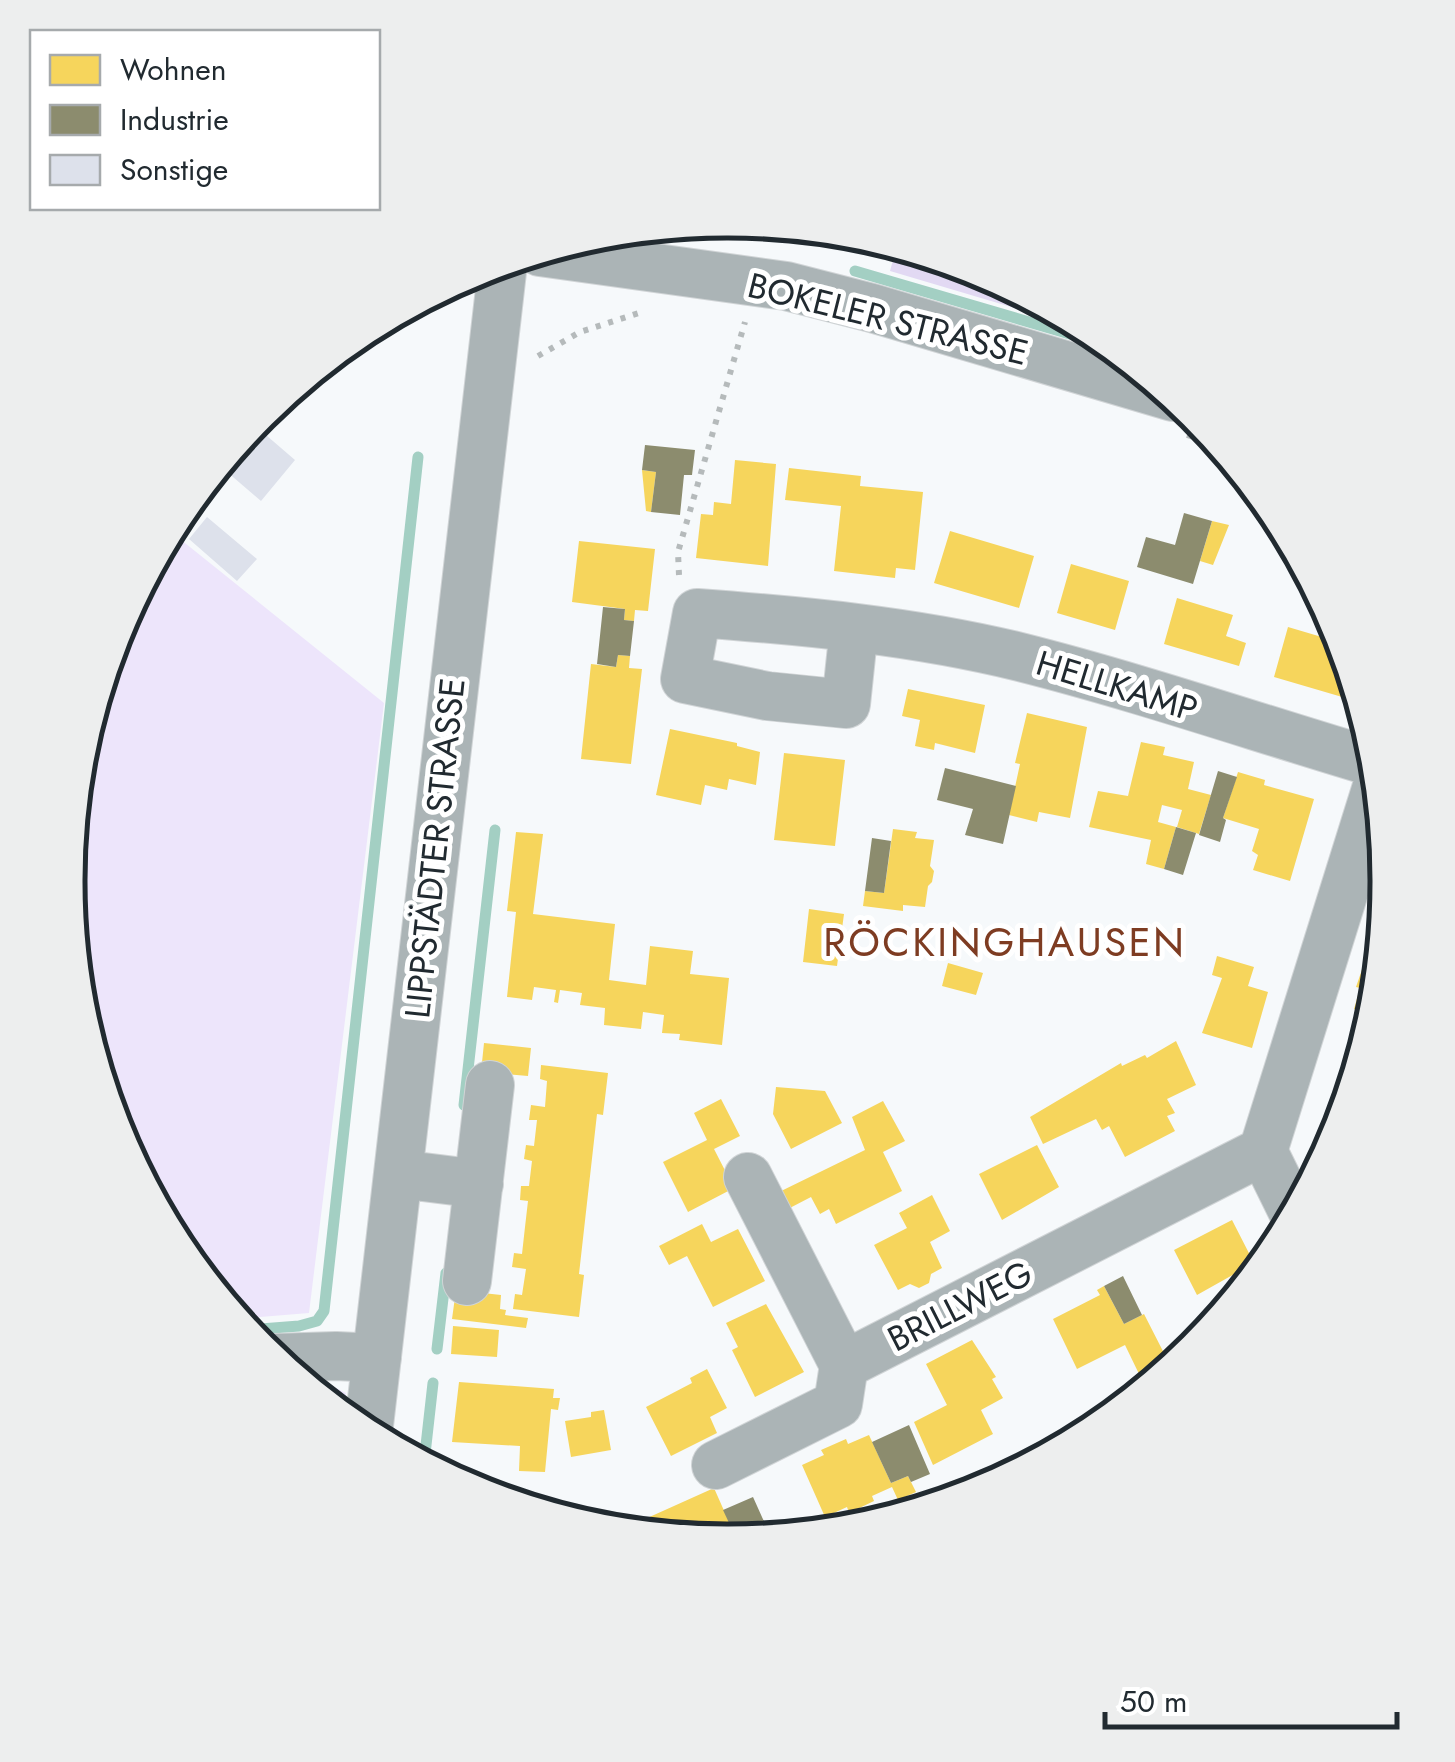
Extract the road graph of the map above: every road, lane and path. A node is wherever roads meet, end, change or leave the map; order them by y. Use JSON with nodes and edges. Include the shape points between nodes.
{"nodes":[{"id":1,"x":575,"y":257,"type":"edge"},
{"id":2,"x":501,"y":280,"type":"edge"},
{"id":3,"x":659,"y":311,"type":"dead end"},
{"id":4,"x":748,"y":311,"type":"dead end"},
{"id":5,"x":538,"y":356,"type":"dead end"},
{"id":6,"x":1166,"y":412,"type":"edge"},
{"id":7,"x":697,"y":613,"type":"junction"},
{"id":8,"x":854,"y":628,"type":"junction"},
{"id":9,"x":1358,"y":758,"type":"edge"},
{"id":10,"x":1367,"y":819,"type":"edge"},
{"id":11,"x":490,"y":1085,"type":"dead end"},
{"id":12,"x":1263,"y":1152,"type":"junction"},
{"id":13,"x":399,"y":1174,"type":"junction"},
{"id":14,"x":748,"y":1177,"type":"dead end"},
{"id":15,"x":479,"y":1184,"type":"junction"},
{"id":16,"x":1286,"y":1198,"type":"edge"},
{"id":17,"x":466,"y":1281,"type":"dead end"},
{"id":18,"x":297,"y":1357,"type":"edge"},
{"id":19,"x":377,"y":1358,"type":"junction"},
{"id":20,"x":844,"y":1365,"type":"junction"},
{"id":21,"x":370,"y":1415,"type":"edge"},
{"id":22,"x":716,"y":1464,"type":"dead end"}],
"edges":[{"from":1,"to":6,"type":"street","name":"BOKELER STRASSE","via":[[786,286],[872,308]]},
{"from":2,"to":13,"type":"street","name":"LIPPSTÄDTER STRASSE"},
{"from":3,"to":5,"type":"path","via":[[580,332]]},
{"from":4,"to":7,"type":"path","via":[[678,552],[680,591]]},
{"from":7,"to":8,"type":"street","name":"HELLKAMP"},
{"from":7,"to":8,"type":"street","via":[[685,679],[846,704]]},
{"from":8,"to":9,"type":"street","name":"HELLKAMP","via":[[1020,657]]},
{"from":10,"to":12,"type":"street"},
{"from":11,"to":15,"type":"street"},
{"from":12,"to":16,"type":"street"},
{"from":12,"to":20,"type":"street","name":"BRILLWEG"},
{"from":13,"to":15,"type":"street"},
{"from":13,"to":19,"type":"street","name":"LIPPSTÄDTER STRASSE"},
{"from":14,"to":20,"type":"street","name":"BRILLWEG"},
{"from":15,"to":17,"type":"street"},
{"from":18,"to":19,"type":"street"},
{"from":19,"to":21,"type":"street","name":"LIPPSTÄDTER STRASSE"},
{"from":20,"to":22,"type":"street","via":[[838,1404]]}]}
